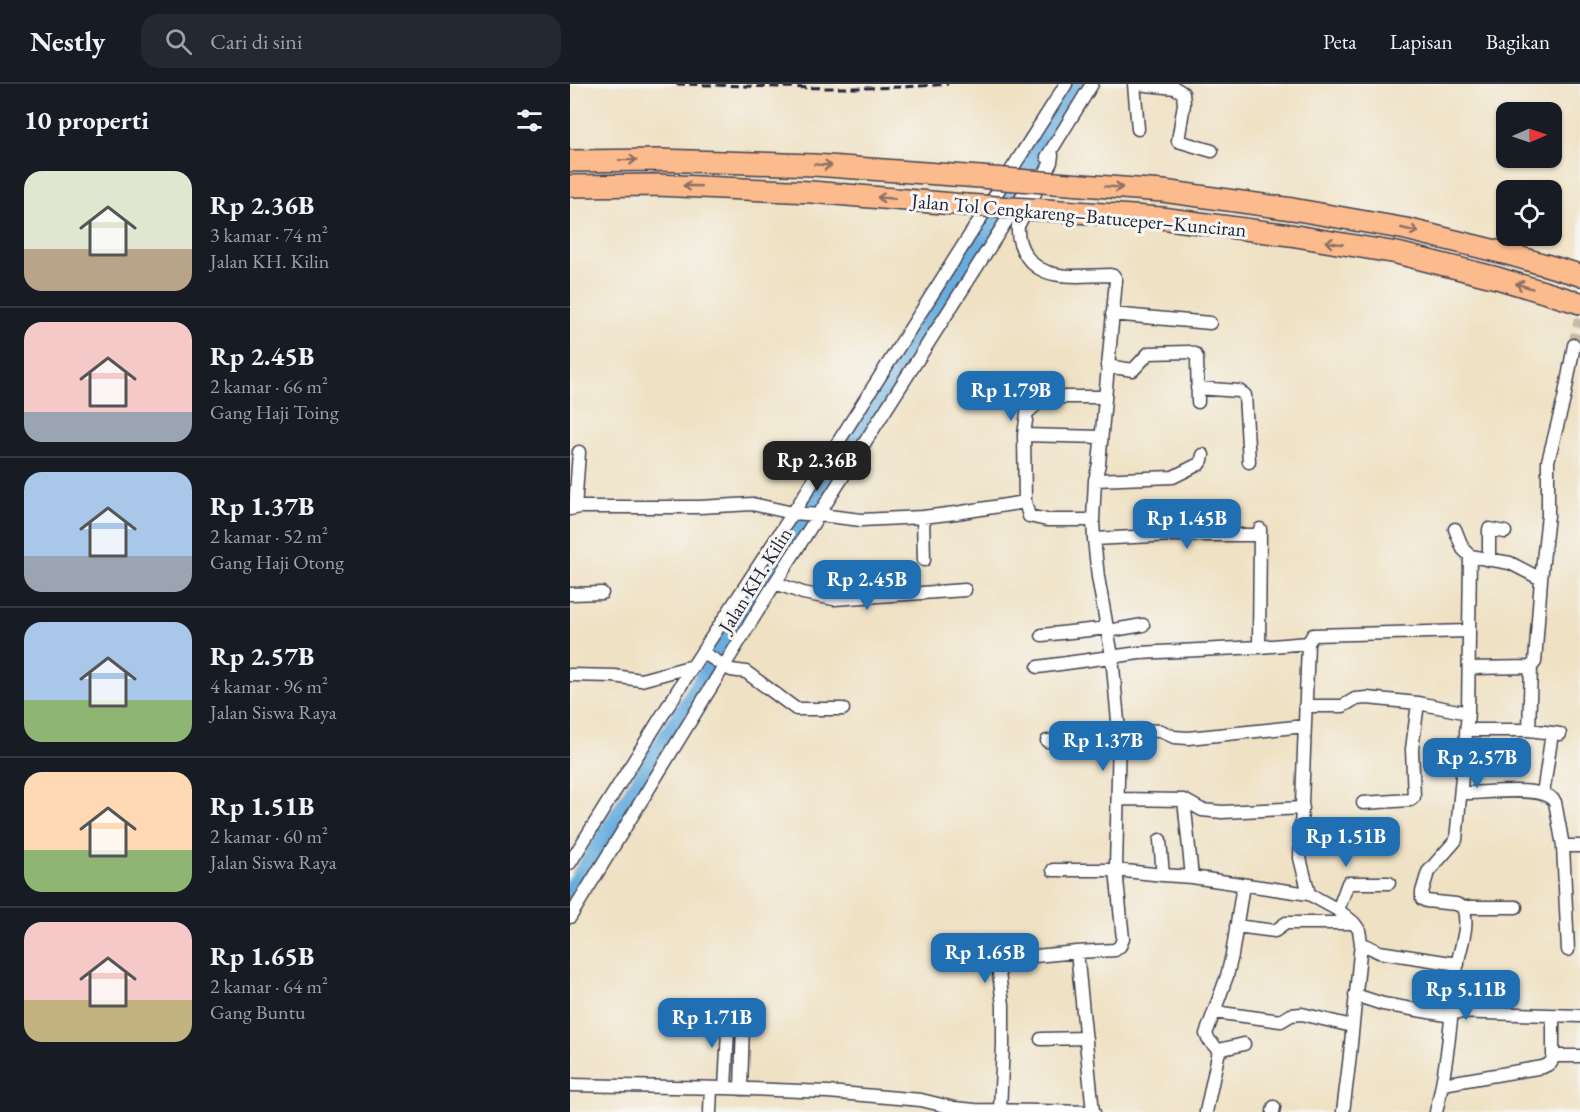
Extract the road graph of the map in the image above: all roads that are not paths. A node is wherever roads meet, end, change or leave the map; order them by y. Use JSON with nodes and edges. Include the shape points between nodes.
{"nodes":[{"id":1,"x":1066,"y":84,"type":"edge"},
{"id":2,"x":1092,"y":84,"type":"edge"},
{"id":3,"x":1136,"y":84,"type":"edge"},
{"id":4,"x":1138,"y":129,"type":"dead end"},
{"id":5,"x":1212,"y":151,"type":"dead end"},
{"id":6,"x":1051,"y":152,"type":"junction"},
{"id":7,"x":570,"y":161,"type":"edge"},
{"id":8,"x":570,"y":186,"type":"edge"},
{"id":9,"x":1580,"y":275,"type":"edge"},
{"id":10,"x":1580,"y":303,"type":"edge"},
{"id":11,"x":1112,"y":314,"type":"junction"},
{"id":12,"x":1210,"y":323,"type":"dead end"},
{"id":13,"x":1574,"y":345,"type":"dead end"},
{"id":14,"x":1107,"y":366,"type":"junction"},
{"id":15,"x":1197,"y":388,"type":"junction"},
{"id":16,"x":1104,"y":397,"type":"junction"},
{"id":17,"x":1198,"y":402,"type":"dead end"},
{"id":18,"x":1024,"y":435,"type":"junction"},
{"id":19,"x":1101,"y":437,"type":"junction"},
{"id":20,"x":579,"y":452,"type":"dead end"},
{"id":21,"x":1203,"y":455,"type":"dead end"},
{"id":22,"x":1249,"y":462,"type":"dead end"},
{"id":23,"x":1095,"y":480,"type":"junction"},
{"id":24,"x":1025,"y":502,"type":"junction"},
{"id":25,"x":573,"y":508,"type":"edge"},
{"id":26,"x":796,"y":513,"type":"junction"},
{"id":27,"x":817,"y":514,"type":"junction"},
{"id":28,"x":923,"y":517,"type":"junction"},
{"id":29,"x":1093,"y":520,"type":"junction"},
{"id":30,"x":1455,"y":529,"type":"dead end"},
{"id":31,"x":1505,"y":532,"type":"dead end"},
{"id":32,"x":1094,"y":539,"type":"junction"},
{"id":33,"x":1470,"y":556,"type":"junction"},
{"id":34,"x":924,"y":560,"type":"dead end"},
{"id":35,"x":1489,"y":560,"type":"junction"},
{"id":36,"x":1541,"y":579,"type":"junction"},
{"id":37,"x":775,"y":583,"type":"junction"},
{"id":38,"x":965,"y":590,"type":"dead end"},
{"id":39,"x":602,"y":593,"type":"dead end"},
{"id":40,"x":570,"y":594,"type":"edge"},
{"id":41,"x":1143,"y":625,"type":"dead end"},
{"id":42,"x":1108,"y":629,"type":"junction"},
{"id":43,"x":1469,"y":631,"type":"junction"},
{"id":44,"x":1042,"y":635,"type":"dead end"},
{"id":45,"x":1308,"y":643,"type":"junction"},
{"id":46,"x":1259,"y":647,"type":"junction"},
{"id":47,"x":1112,"y":656,"type":"junction"},
{"id":48,"x":713,"y":659,"type":"junction"},
{"id":49,"x":693,"y":666,"type":"junction"},
{"id":50,"x":1038,"y":667,"type":"dead end"},
{"id":51,"x":1531,"y":667,"type":"junction"},
{"id":52,"x":1469,"y":669,"type":"junction"},
{"id":53,"x":572,"y":671,"type":"edge"},
{"id":54,"x":1418,"y":703,"type":"junction"},
{"id":55,"x":1305,"y":706,"type":"junction"},
{"id":56,"x":843,"y":709,"type":"dead end"},
{"id":57,"x":1468,"y":713,"type":"junction"},
{"id":58,"x":1305,"y":726,"type":"junction"},
{"id":59,"x":1466,"y":730,"type":"junction"},
{"id":60,"x":1529,"y":730,"type":"junction"},
{"id":61,"x":1119,"y":737,"type":"junction"},
{"id":62,"x":1047,"y":741,"type":"dead end"},
{"id":63,"x":1462,"y":793,"type":"junction"},
{"id":64,"x":1543,"y":794,"type":"junction"},
{"id":65,"x":1118,"y":799,"type":"junction"},
{"id":66,"x":1184,"y":800,"type":"junction"},
{"id":67,"x":1363,"y":802,"type":"dead end"},
{"id":68,"x":1302,"y":808,"type":"junction"},
{"id":69,"x":1160,"y":840,"type":"dead end"},
{"id":70,"x":1563,"y":846,"type":"junction"},
{"id":71,"x":1580,"y":846,"type":"edge"},
{"id":72,"x":570,"y":863,"type":"edge"},
{"id":73,"x":1053,"y":870,"type":"dead end"},
{"id":74,"x":1116,"y":870,"type":"junction"},
{"id":75,"x":1163,"y":875,"type":"junction"},
{"id":76,"x":1192,"y":877,"type":"junction"},
{"id":77,"x":1389,"y":883,"type":"dead end"},
{"id":78,"x":1243,"y":885,"type":"junction"},
{"id":79,"x":1309,"y":894,"type":"junction"},
{"id":80,"x":1463,"y":907,"type":"junction"},
{"id":81,"x":1516,"y":907,"type":"dead end"},
{"id":82,"x":1338,"y":910,"type":"junction"},
{"id":83,"x":570,"y":917,"type":"edge"},
{"id":84,"x":1354,"y":923,"type":"junction"},
{"id":85,"x":1236,"y":926,"type":"junction"},
{"id":86,"x":1360,"y":943,"type":"junction"},
{"id":87,"x":1568,"y":950,"type":"dead end"},
{"id":88,"x":1077,"y":952,"type":"junction"},
{"id":89,"x":1458,"y":964,"type":"junction"},
{"id":90,"x":1355,"y":995,"type":"junction"},
{"id":91,"x":729,"y":1011,"type":"dead end"},
{"id":92,"x":1214,"y":1012,"type":"junction"},
{"id":93,"x":1452,"y":1014,"type":"junction"},
{"id":94,"x":1553,"y":1016,"type":"junction"},
{"id":95,"x":1580,"y":1016,"type":"edge"},
{"id":96,"x":743,"y":1023,"type":"dead end"},
{"id":97,"x":1352,"y":1026,"type":"junction"},
{"id":98,"x":1086,"y":1038,"type":"junction"},
{"id":99,"x":1041,"y":1039,"type":"dead end"},
{"id":100,"x":1244,"y":1044,"type":"dead end"},
{"id":101,"x":1219,"y":1052,"type":"junction"},
{"id":102,"x":1552,"y":1056,"type":"junction"},
{"id":103,"x":1580,"y":1056,"type":"edge"},
{"id":104,"x":1443,"y":1084,"type":"junction"},
{"id":105,"x":570,"y":1085,"type":"edge"},
{"id":106,"x":711,"y":1088,"type":"junction"},
{"id":107,"x":725,"y":1088,"type":"junction"},
{"id":108,"x":741,"y":1089,"type":"junction"},
{"id":109,"x":1000,"y":1110,"type":"junction"},
{"id":110,"x":975,"y":1111,"type":"edge"},
{"id":111,"x":1065,"y":1111,"type":"edge"},
{"id":112,"x":710,"y":1112,"type":"edge"},
{"id":113,"x":1093,"y":1112,"type":"edge"},
{"id":114,"x":1206,"y":1112,"type":"edge"},
{"id":115,"x":1343,"y":1112,"type":"edge"},
{"id":116,"x":1436,"y":1112,"type":"edge"}],
"edges":[{"from":1,"to":26,"type":"street","name":"Jalan KH. Kilin"},
{"from":2,"to":6,"type":"street","name":"Jalan KH. Kilin"},
{"from":3,"to":4,"type":"street"},
{"from":3,"to":5,"type":"street","via":[[1175,88],[1183,93],[1178,141]]},
{"from":6,"to":11,"type":"street","via":[[1051,162],[1018,226],[1021,248],[1042,271],[1114,276]]},
{"from":6,"to":27,"type":"street","name":"Jalan KH. Kilin"},
{"from":7,"to":9,"type":"highway","name":"Jalan Tol Cengkareng–Batuceper–Kunciran","one_way":true,"bridge":true,"via":[[814,165],[1163,191],[1395,227]]},
{"from":10,"to":8,"type":"highway","name":"Jalan Tol Cengkareng–Batuceper–Kunciran","one_way":true,"bridge":true,"via":[[1397,253],[1161,218],[800,191]]},
{"from":11,"to":12,"type":"street"},
{"from":11,"to":14,"type":"street"},
{"from":13,"to":36,"type":"street","via":[[1548,461],[1548,515]]},
{"from":14,"to":15,"type":"street","via":[[1133,370],[1149,353],[1189,352],[1197,358]]},
{"from":14,"to":16,"type":"street"},
{"from":15,"to":17,"type":"street"},
{"from":15,"to":22,"type":"street","via":[[1245,395]]},
{"from":16,"to":18,"type":"street","via":[[1049,397],[1040,401],[1027,413]]},
{"from":16,"to":19,"type":"street"},
{"from":18,"to":19,"type":"street"},
{"from":18,"to":24,"type":"street"},
{"from":19,"to":23,"type":"street"},
{"from":20,"to":25,"type":"street"},
{"from":21,"to":23,"type":"street","via":[[1199,464],[1173,477]]},
{"from":23,"to":29,"type":"street"},
{"from":24,"to":28,"type":"street"},
{"from":24,"to":29,"type":"street","via":[[1029,516],[1037,519]]},
{"from":25,"to":26,"type":"street","via":[[752,504]]},
{"from":26,"to":27,"type":"street"},
{"from":26,"to":48,"type":"street","name":"Jalan KH. Kilin"},
{"from":27,"to":28,"type":"street","via":[[861,520]]},
{"from":27,"to":37,"type":"street","name":"Jalan KH. Kilin"},
{"from":28,"to":34,"type":"street"},
{"from":29,"to":32,"type":"street"},
{"from":30,"to":33,"type":"street"},
{"from":31,"to":35,"type":"street","via":[[1490,529]]},
{"from":32,"to":42,"type":"street"},
{"from":32,"to":46,"type":"street","via":[[1260,532]]},
{"from":33,"to":35,"type":"street"},
{"from":33,"to":43,"type":"street"},
{"from":35,"to":36,"type":"street","via":[[1510,563]]},
{"from":36,"to":51,"type":"street","via":[[1535,662]]},
{"from":37,"to":38,"type":"street","via":[[803,594],[834,598]]},
{"from":37,"to":48,"type":"street","name":"Jalan KH. Kilin"},
{"from":39,"to":40,"type":"street"},
{"from":41,"to":42,"type":"street"},
{"from":42,"to":44,"type":"street"},
{"from":42,"to":47,"type":"street"},
{"from":43,"to":45,"type":"street","via":[[1313,635]]},
{"from":43,"to":52,"type":"street"},
{"from":45,"to":46,"type":"street"},
{"from":45,"to":55,"type":"street"},
{"from":46,"to":47,"type":"street"},
{"from":47,"to":50,"type":"street"},
{"from":47,"to":61,"type":"street"},
{"from":48,"to":49,"type":"street","name":"Jalan KH. Kilin"},
{"from":48,"to":56,"type":"street","via":[[731,670],[746,672],[796,709]]},
{"from":48,"to":83,"type":"street","name":"Jalan KH. Kilin"},
{"from":49,"to":53,"type":"street","via":[[641,680]]},
{"from":49,"to":72,"type":"street","name":"Jalan KH. Kilin"},
{"from":51,"to":52,"type":"street"},
{"from":51,"to":60,"type":"street"},
{"from":52,"to":57,"type":"street"},
{"from":54,"to":55,"type":"street","via":[[1367,698],[1342,706]]},
{"from":54,"to":57,"type":"street"},
{"from":54,"to":67,"type":"street","via":[[1412,749],[1414,797]]},
{"from":55,"to":58,"type":"street"},
{"from":57,"to":59,"type":"street"},
{"from":58,"to":61,"type":"street","via":[[1188,738],[1139,730]]},
{"from":58,"to":68,"type":"street"},
{"from":59,"to":60,"type":"street"},
{"from":59,"to":63,"type":"street"},
{"from":60,"to":64,"type":"street","via":[[1556,733]]},
{"from":61,"to":62,"type":"street"},
{"from":61,"to":65,"type":"street"},
{"from":63,"to":64,"type":"street"},
{"from":63,"to":80,"type":"street","via":[[1456,840],[1428,872],[1422,899]]},
{"from":64,"to":70,"type":"street","via":[[1555,802]]},
{"from":65,"to":66,"type":"street"},
{"from":65,"to":74,"type":"street"},
{"from":66,"to":68,"type":"street","via":[[1202,810],[1222,812]]},
{"from":66,"to":76,"type":"street"},
{"from":68,"to":79,"type":"street","via":[[1300,858]]},
{"from":69,"to":75,"type":"street"},
{"from":70,"to":71,"type":"street"},
{"from":70,"to":87,"type":"street"},
{"from":73,"to":74,"type":"street"},
{"from":74,"to":75,"type":"street"},
{"from":74,"to":88,"type":"street","via":[[1122,942],[1114,950]]},
{"from":75,"to":76,"type":"street"},
{"from":76,"to":78,"type":"street"},
{"from":77,"to":82,"type":"street","via":[[1348,883]]},
{"from":78,"to":79,"type":"street"},
{"from":78,"to":85,"type":"street"},
{"from":79,"to":82,"type":"street"},
{"from":80,"to":81,"type":"street"},
{"from":80,"to":89,"type":"street","via":[[1466,922]]},
{"from":82,"to":84,"type":"street"},
{"from":84,"to":85,"type":"street","via":[[1286,923],[1275,931]]},
{"from":84,"to":86,"type":"street"},
{"from":85,"to":92,"type":"street","via":[[1227,976]]},
{"from":86,"to":89,"type":"street","via":[[1379,952]]},
{"from":86,"to":90,"type":"street"},
{"from":88,"to":98,"type":"street"},
{"from":88,"to":109,"type":"street","via":[[999,961],[1003,1015]]},
{"from":89,"to":93,"type":"street"},
{"from":90,"to":93,"type":"street","via":[[1383,1004]]},
{"from":90,"to":97,"type":"street"},
{"from":91,"to":107,"type":"street"},
{"from":92,"to":97,"type":"street","via":[[1281,1021],[1302,1014]]},
{"from":92,"to":101,"type":"street","via":[[1206,1034]]},
{"from":93,"to":94,"type":"street"},
{"from":93,"to":104,"type":"street"},
{"from":94,"to":95,"type":"street"},
{"from":94,"to":102,"type":"street"},
{"from":96,"to":108,"type":"street"},
{"from":97,"to":115,"type":"street"},
{"from":98,"to":99,"type":"street"},
{"from":98,"to":113,"type":"street"},
{"from":100,"to":101,"type":"street"},
{"from":101,"to":114,"type":"street"},
{"from":102,"to":103,"type":"street"},
{"from":102,"to":104,"type":"street","via":[[1551,1063],[1543,1067]]},
{"from":104,"to":116,"type":"street"},
{"from":105,"to":106,"type":"street"},
{"from":106,"to":107,"type":"street"},
{"from":106,"to":112,"type":"street"},
{"from":107,"to":108,"type":"street"},
{"from":108,"to":110,"type":"street","via":[[921,1100]]},
{"from":109,"to":110,"type":"street"},
{"from":109,"to":111,"type":"street"},
{"from":111,"to":113,"type":"street"}]}
